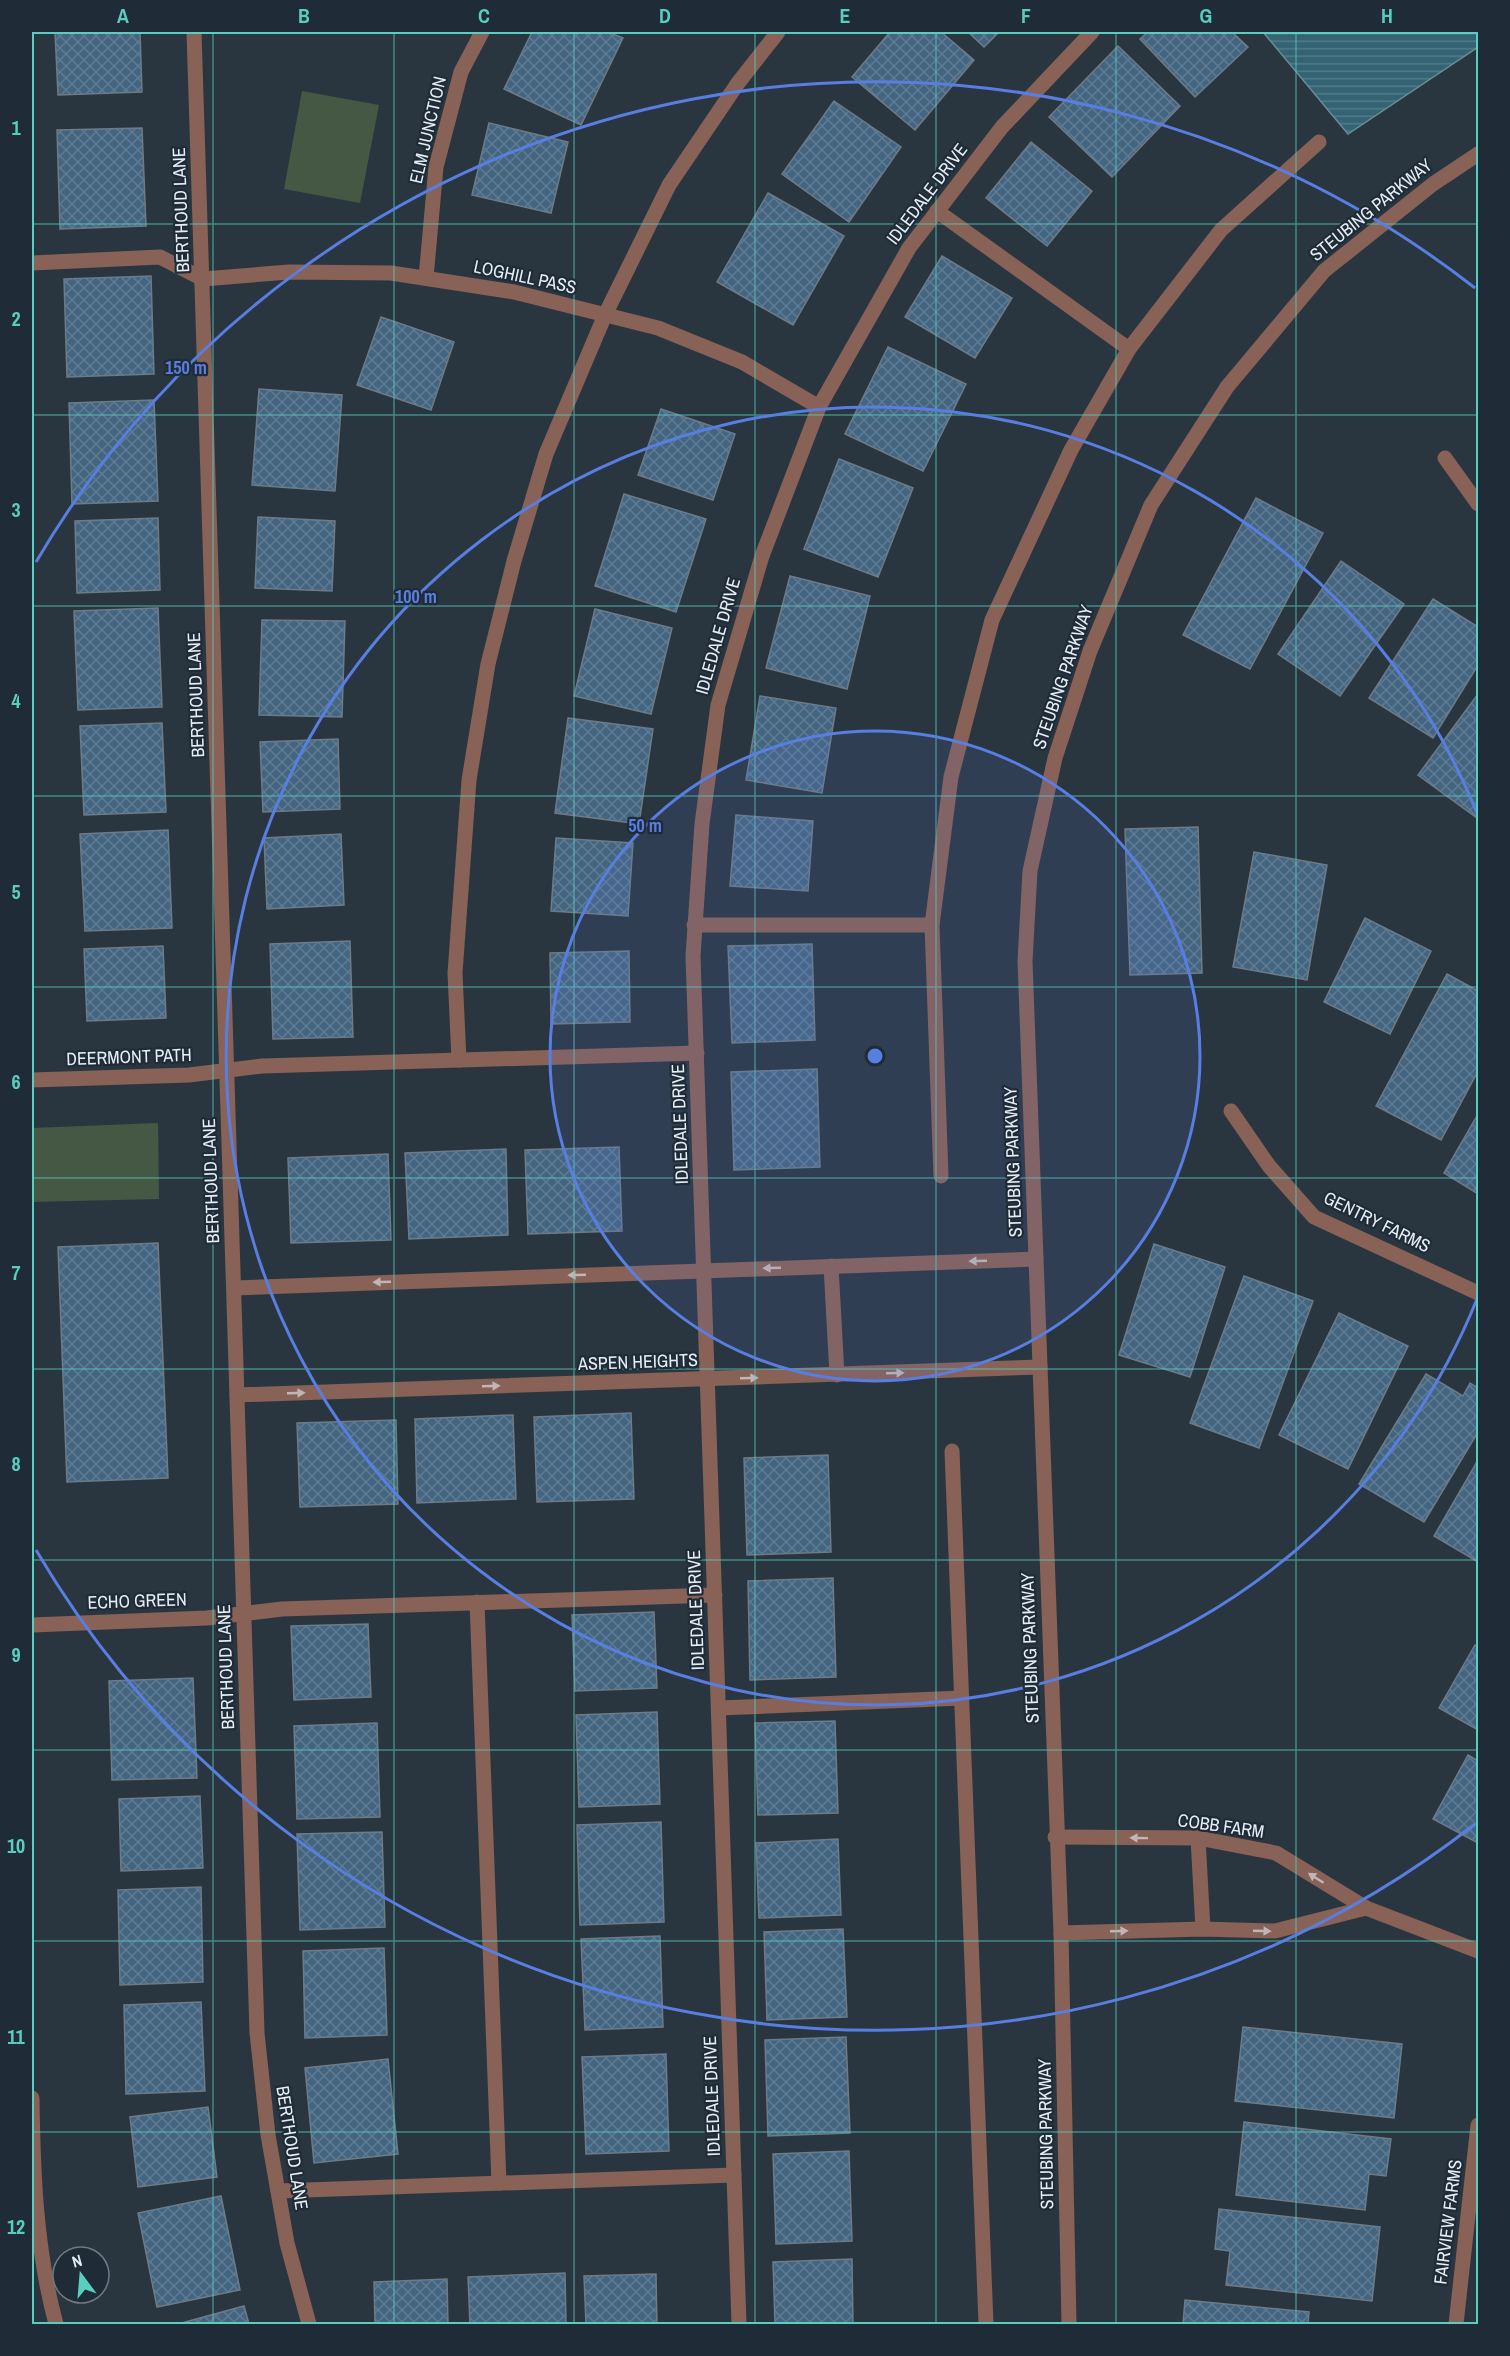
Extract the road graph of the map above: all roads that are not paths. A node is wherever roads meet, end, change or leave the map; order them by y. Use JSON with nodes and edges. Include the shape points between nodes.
{"nodes":[{"id":1,"x":194,"y":32,"type":"edge"},
{"id":2,"x":482,"y":32,"type":"edge"},
{"id":3,"x":778,"y":32,"type":"edge"},
{"id":4,"x":1092,"y":32,"type":"edge"},
{"id":5,"x":1319,"y":142,"type":"dead end"},
{"id":6,"x":1479,"y":154,"type":"edge"},
{"id":7,"x":937,"y":211,"type":"junction"},
{"id":8,"x":32,"y":263,"type":"edge"},
{"id":9,"x":426,"y":278,"type":"junction"},
{"id":10,"x":203,"y":279,"type":"junction"},
{"id":11,"x":605,"y":315,"type":"junction"},
{"id":12,"x":1129,"y":349,"type":"junction"},
{"id":13,"x":819,"y":408,"type":"junction"},
{"id":14,"x":1445,"y":458,"type":"dead end"},
{"id":15,"x":1479,"y":504,"type":"edge"},
{"id":16,"x":694,"y":925,"type":"junction"},
{"id":17,"x":932,"y":925,"type":"junction"},
{"id":18,"x":697,"y":1053,"type":"junction"},
{"id":19,"x":459,"y":1060,"type":"junction"},
{"id":20,"x":227,"y":1070,"type":"junction"},
{"id":21,"x":32,"y":1080,"type":"edge"},
{"id":22,"x":1231,"y":1111,"type":"dead end"},
{"id":23,"x":941,"y":1176,"type":"dead end"},
{"id":24,"x":1036,"y":1259,"type":"junction"},
{"id":25,"x":831,"y":1266,"type":"junction"},
{"id":26,"x":704,"y":1271,"type":"junction"},
{"id":27,"x":234,"y":1288,"type":"junction"},
{"id":28,"x":1479,"y":1293,"type":"edge"},
{"id":29,"x":1040,"y":1367,"type":"junction"},
{"id":30,"x":837,"y":1375,"type":"junction"},
{"id":31,"x":707,"y":1379,"type":"junction"},
{"id":32,"x":237,"y":1395,"type":"junction"},
{"id":33,"x":952,"y":1451,"type":"dead end"},
{"id":34,"x":715,"y":1595,"type":"junction"},
{"id":35,"x":477,"y":1602,"type":"junction"},
{"id":36,"x":244,"y":1614,"type":"junction"},
{"id":37,"x":32,"y":1624,"type":"edge"},
{"id":38,"x":962,"y":1698,"type":"junction"},
{"id":39,"x":719,"y":1708,"type":"junction"},
{"id":40,"x":1055,"y":1837,"type":"junction"},
{"id":41,"x":1198,"y":1838,"type":"junction"},
{"id":42,"x":1366,"y":1908,"type":"junction"},
{"id":43,"x":1203,"y":1929,"type":"junction"},
{"id":44,"x":1060,"y":1933,"type":"junction"},
{"id":45,"x":1479,"y":1951,"type":"edge"},
{"id":46,"x":32,"y":2098,"type":"edge"},
{"id":47,"x":1479,"y":2125,"type":"edge"},
{"id":48,"x":734,"y":2175,"type":"junction"},
{"id":49,"x":499,"y":2183,"type":"junction"},
{"id":50,"x":278,"y":2191,"type":"junction"},
{"id":51,"x":56,"y":2325,"type":"edge"},
{"id":52,"x":309,"y":2325,"type":"edge"},
{"id":53,"x":739,"y":2325,"type":"edge"},
{"id":54,"x":986,"y":2325,"type":"edge"},
{"id":55,"x":1070,"y":2325,"type":"edge"},
{"id":56,"x":1456,"y":2325,"type":"edge"}],
"edges":[{"from":1,"to":10,"type":"street","name":"BERTHOUD LANE"},
{"from":2,"to":9,"type":"street","name":"ELM JUNCTION","via":[[461,72],[436,167]]},
{"from":3,"to":11,"type":"street","via":[[738,82],[669,186]]},
{"from":4,"to":7,"type":"street","name":"IDLEDALE DRIVE","via":[[1002,127]]},
{"from":5,"to":12,"type":"street","via":[[1221,230]]},
{"from":6,"to":24,"type":"street","name":"STEUBING PARKWAY","via":[[1433,184],[1324,271],[1227,387],[1151,505],[1090,651],[1055,758],[1030,871],[1025,961]]},
{"from":7,"to":12,"type":"street"},
{"from":7,"to":13,"type":"street","name":"IDLEDALE DRIVE","via":[[909,248]]},
{"from":8,"to":10,"type":"street","via":[[160,257]]},
{"from":9,"to":10,"type":"street","name":"LOGHILL PASS","via":[[391,273],[289,272]]},
{"from":9,"to":11,"type":"street","name":"LOGHILL PASS","via":[[514,292]]},
{"from":10,"to":20,"type":"street","name":"BERTHOUD LANE"},
{"from":11,"to":13,"type":"street","name":"LOGHILL PASS","via":[[658,328],[742,362]]},
{"from":11,"to":19,"type":"street","via":[[546,454],[488,664],[469,780],[461,876],[455,973]]},
{"from":12,"to":17,"type":"street","via":[[1071,450],[992,621],[951,777]]},
{"from":13,"to":16,"type":"street","name":"IDLEDALE DRIVE","via":[[762,556],[718,705],[702,824]]},
{"from":14,"to":15,"type":"street"},
{"from":16,"to":17,"type":"street"},
{"from":16,"to":18,"type":"street","name":"IDLEDALE DRIVE"},
{"from":17,"to":23,"type":"street"},
{"from":18,"to":19,"type":"street","name":"DEERMONT PATH"},
{"from":18,"to":26,"type":"street","name":"IDLEDALE DRIVE"},
{"from":19,"to":20,"type":"street","name":"DEERMONT PATH"},
{"from":20,"to":21,"type":"street","name":"DEERMONT PATH","via":[[189,1076]]},
{"from":20,"to":27,"type":"street","name":"BERTHOUD LANE"},
{"from":22,"to":28,"type":"street","name":"GENTRY FARMS","via":[[1269,1166],[1314,1217]]},
{"from":24,"to":25,"type":"street","one_way":true},
{"from":24,"to":29,"type":"street","name":"STEUBING PARKWAY"},
{"from":25,"to":26,"type":"street","one_way":true},
{"from":25,"to":30,"type":"street"},
{"from":26,"to":27,"type":"street","one_way":true},
{"from":26,"to":31,"type":"street","name":"IDLEDALE DRIVE"},
{"from":27,"to":32,"type":"street","name":"BERTHOUD LANE"},
{"from":30,"to":29,"type":"street","name":"ASPEN HEIGHTS","one_way":true},
{"from":29,"to":40,"type":"street","name":"STEUBING PARKWAY"},
{"from":31,"to":30,"type":"street","name":"ASPEN HEIGHTS","one_way":true},
{"from":32,"to":31,"type":"street","name":"ASPEN HEIGHTS","one_way":true},
{"from":31,"to":34,"type":"street","name":"IDLEDALE DRIVE"},
{"from":32,"to":36,"type":"street","name":"BERTHOUD LANE"},
{"from":33,"to":38,"type":"street"},
{"from":34,"to":35,"type":"street","name":"ECHO GREEN"},
{"from":34,"to":39,"type":"street","name":"IDLEDALE DRIVE"},
{"from":35,"to":36,"type":"street","name":"ECHO GREEN","via":[[282,1609]]},
{"from":35,"to":49,"type":"street"},
{"from":36,"to":37,"type":"street","name":"ECHO GREEN"},
{"from":36,"to":50,"type":"street","name":"BERTHOUD LANE","via":[[257,2033]]},
{"from":38,"to":39,"type":"street"},
{"from":38,"to":54,"type":"street"},
{"from":39,"to":48,"type":"street","name":"IDLEDALE DRIVE"},
{"from":41,"to":40,"type":"street","name":"COBB FARM","one_way":true},
{"from":40,"to":44,"type":"street","name":"STEUBING PARKWAY"},
{"from":42,"to":41,"type":"street","name":"COBB FARM","one_way":true,"via":[[1276,1853]]},
{"from":41,"to":43,"type":"street"},
{"from":43,"to":42,"type":"street","one_way":true,"via":[[1275,1931]]},
{"from":42,"to":45,"type":"street","name":"COBB FARM"},
{"from":44,"to":43,"type":"street","one_way":true},
{"from":44,"to":55,"type":"street","name":"STEUBING PARKWAY"},
{"from":46,"to":51,"type":"street","via":[[43,2277]]},
{"from":47,"to":56,"type":"street","name":"FAIRVIEW FARMS"},
{"from":48,"to":49,"type":"street"},
{"from":48,"to":53,"type":"street","name":"IDLEDALE DRIVE"},
{"from":49,"to":50,"type":"street"},
{"from":50,"to":52,"type":"street","name":"BERTHOUD LANE"}]}
